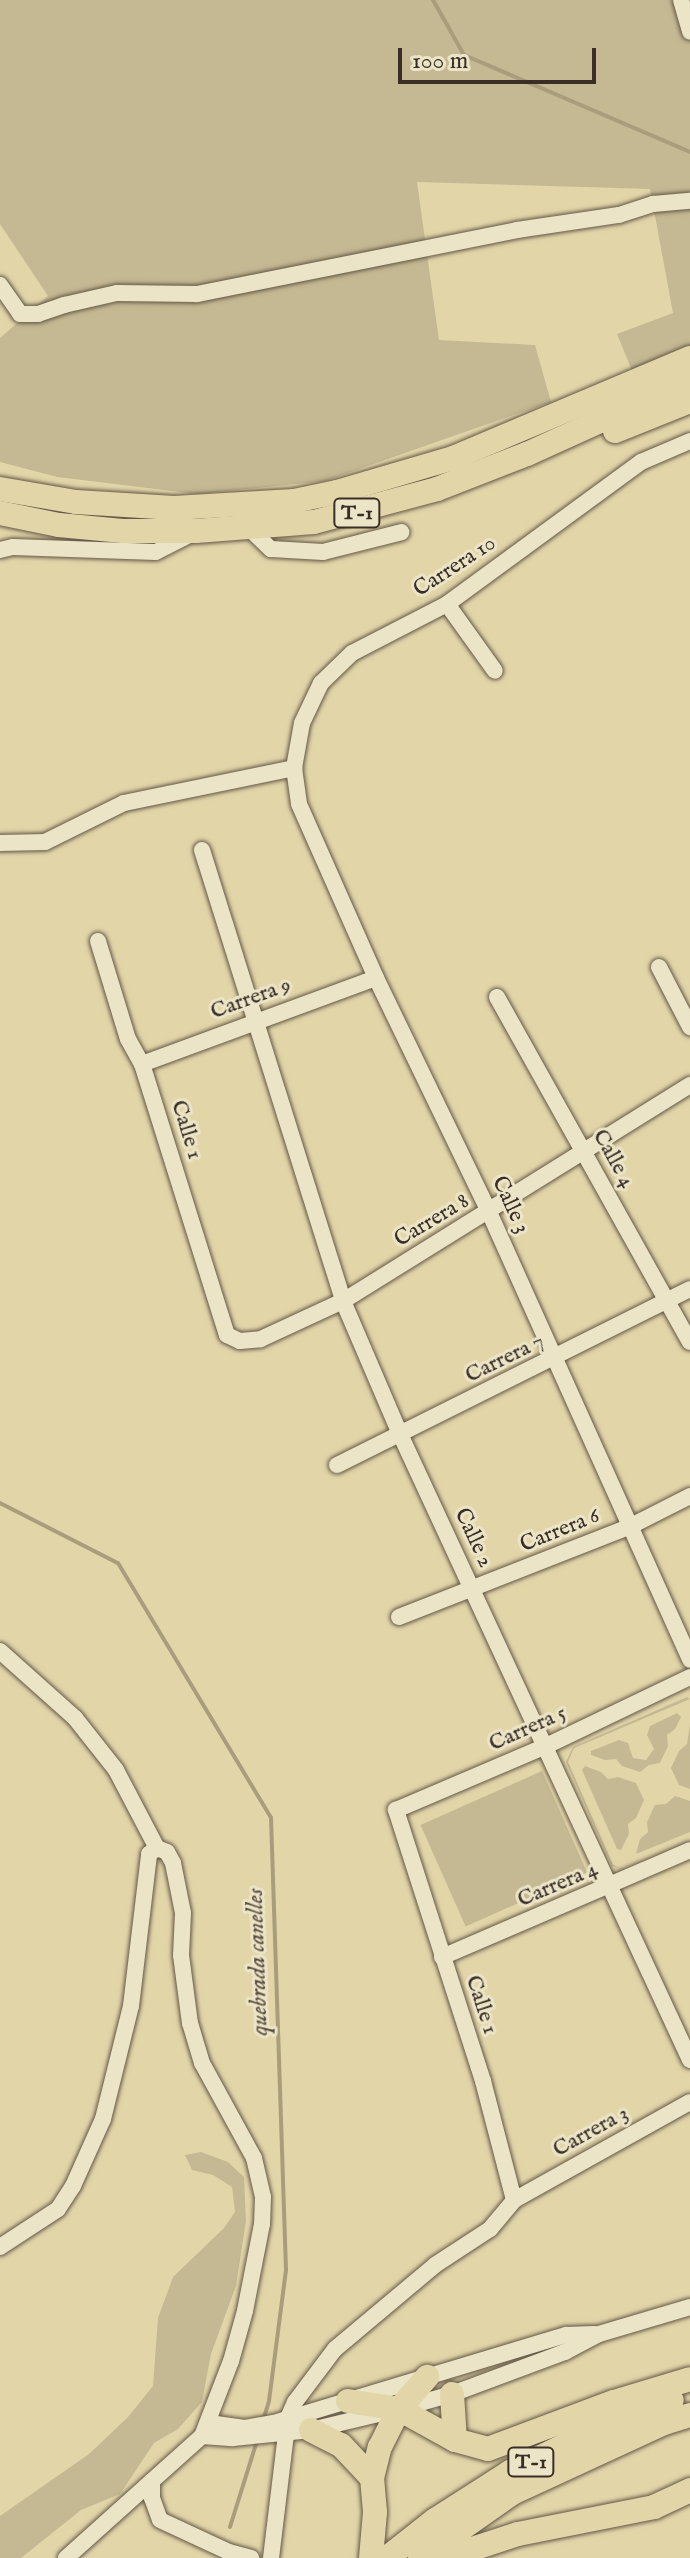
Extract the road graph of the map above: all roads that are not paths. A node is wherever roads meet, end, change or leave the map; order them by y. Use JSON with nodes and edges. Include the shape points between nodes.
{"nodes":[{"id":1,"x":681,"y":0,"type":"edge"},
{"id":2,"x":690,"y":32,"type":"edge"},
{"id":3,"x":690,"y":201,"type":"edge"},
{"id":4,"x":0,"y":285,"type":"edge"},
{"id":5,"x":690,"y":341,"type":"edge"},
{"id":6,"x":690,"y":358,"type":"edge"},
{"id":7,"x":690,"y":380,"type":"edge"},
{"id":8,"x":690,"y":401,"type":"edge"},
{"id":9,"x":588,"y":404,"type":"junction"},
{"id":10,"x":690,"y":441,"type":"edge"},
{"id":11,"x":527,"y":454,"type":"junction"},
{"id":12,"x":0,"y":489,"type":"edge"},
{"id":13,"x":0,"y":513,"type":"edge"},
{"id":14,"x":250,"y":529,"type":"junction"},
{"id":15,"x":196,"y":531,"type":"junction"},
{"id":16,"x":402,"y":532,"type":"dead end"},
{"id":17,"x":0,"y":550,"type":"edge"},
{"id":18,"x":447,"y":604,"type":"junction"},
{"id":19,"x":495,"y":671,"type":"dead end"},
{"id":20,"x":294,"y":768,"type":"junction"},
{"id":21,"x":0,"y":843,"type":"edge"},
{"id":22,"x":202,"y":850,"type":"dead end"},
{"id":23,"x":98,"y":941,"type":"dead end"},
{"id":24,"x":659,"y":967,"type":"dead end"},
{"id":25,"x":376,"y":978,"type":"junction"},
{"id":26,"x":497,"y":997,"type":"dead end"},
{"id":27,"x":253,"y":1021,"type":"junction"},
{"id":28,"x":690,"y":1027,"type":"edge"},
{"id":29,"x":142,"y":1064,"type":"junction"},
{"id":30,"x":690,"y":1085,"type":"edge"},
{"id":31,"x":583,"y":1150,"type":"junction"},
{"id":32,"x":489,"y":1212,"type":"junction"},
{"id":33,"x":690,"y":1289,"type":"edge"},
{"id":34,"x":343,"y":1301,"type":"junction"},
{"id":35,"x":667,"y":1302,"type":"junction"},
{"id":36,"x":227,"y":1335,"type":"joint"},
{"id":37,"x":690,"y":1342,"type":"edge"},
{"id":38,"x":555,"y":1359,"type":"junction"},
{"id":39,"x":400,"y":1434,"type":"junction"},
{"id":40,"x":337,"y":1465,"type":"dead end"},
{"id":41,"x":690,"y":1496,"type":"edge"},
{"id":42,"x":631,"y":1526,"type":"junction"},
{"id":43,"x":474,"y":1590,"type":"junction"},
{"id":44,"x":399,"y":1617,"type":"dead end"},
{"id":45,"x":0,"y":1651,"type":"edge"},
{"id":46,"x":690,"y":1660,"type":"edge"},
{"id":47,"x":690,"y":1677,"type":"edge"},
{"id":48,"x":546,"y":1746,"type":"junction"},
{"id":49,"x":399,"y":1825,"type":"joint"},
{"id":50,"x":157,"y":1848,"type":"junction"},
{"id":51,"x":690,"y":1850,"type":"edge"},
{"id":52,"x":610,"y":1887,"type":"junction"},
{"id":53,"x":442,"y":1957,"type":"junction"},
{"id":54,"x":690,"y":2060,"type":"edge"},
{"id":55,"x":690,"y":2102,"type":"edge"},
{"id":56,"x":514,"y":2200,"type":"junction"},
{"id":57,"x":0,"y":2247,"type":"edge"},
{"id":58,"x":690,"y":2307,"type":"edge"},
{"id":59,"x":599,"y":2334,"type":"junction"},
{"id":60,"x":427,"y":2377,"type":"junction"},
{"id":61,"x":690,"y":2379,"type":"edge"},
{"id":62,"x":452,"y":2394,"type":"junction"},
{"id":63,"x":690,"y":2395,"type":"edge"},
{"id":64,"x":348,"y":2401,"type":"junction"},
{"id":65,"x":399,"y":2409,"type":"junction"},
{"id":66,"x":690,"y":2415,"type":"edge"},
{"id":67,"x":280,"y":2428,"type":"junction"},
{"id":68,"x":205,"y":2430,"type":"junction"},
{"id":69,"x":311,"y":2430,"type":"junction"},
{"id":70,"x":455,"y":2440,"type":"junction"},
{"id":71,"x":372,"y":2478,"type":"junction"},
{"id":72,"x":152,"y":2481,"type":"junction"},
{"id":73,"x":690,"y":2490,"type":"edge"},
{"id":74,"x":66,"y":2558,"type":"edge"},
{"id":75,"x":251,"y":2558,"type":"edge"},
{"id":76,"x":271,"y":2558,"type":"edge"},
{"id":77,"x":371,"y":2558,"type":"edge"},
{"id":78,"x":387,"y":2558,"type":"edge"},
{"id":79,"x":420,"y":2558,"type":"edge"},
{"id":80,"x":445,"y":2558,"type":"edge"}],
"edges":[{"from":1,"to":2,"type":"street"},
{"from":3,"to":4,"type":"street","via":[[197,294],[117,293],[38,314],[20,314]]},
{"from":5,"to":9,"type":"highway"},
{"from":6,"to":9,"type":"highway","number":"T-1"},
{"from":7,"to":11,"type":"highway","number":"T-1"},
{"from":8,"to":11,"type":"highway","via":[[613,432]]},
{"from":9,"to":12,"type":"highway","number":"T-1","via":[[453,458],[294,501],[174,508],[76,502]]},
{"from":10,"to":18,"type":"street","name":"Carrera 10","via":[[641,462]]},
{"from":11,"to":14,"type":"highway","number":"T-1","via":[[376,508]]},
{"from":13,"to":15,"type":"highway","number":"T-1","via":[[123,531]]},
{"from":14,"to":15,"type":"highway","number":"T-1"},
{"from":14,"to":16,"type":"street","via":[[271,549],[323,552]]},
{"from":15,"to":17,"type":"street","via":[[156,552]]},
{"from":18,"to":19,"type":"street"},
{"from":18,"to":20,"type":"street","name":"Carrera 10","via":[[352,653],[321,683],[302,723]]},
{"from":20,"to":21,"type":"street","via":[[124,803],[45,842]]},
{"from":20,"to":25,"type":"street","name":"Calle 3","via":[[299,804]]},
{"from":22,"to":27,"type":"street","name":"Calle 2"},
{"from":23,"to":29,"type":"street","name":"Calle 1","via":[[114,1001]]},
{"from":24,"to":28,"type":"street"},
{"from":25,"to":27,"type":"street","name":"Carrera 9"},
{"from":25,"to":32,"type":"street","name":"Calle 3"},
{"from":26,"to":31,"type":"street","name":"Calle 4"},
{"from":27,"to":29,"type":"street","name":"Carrera 9"},
{"from":27,"to":34,"type":"street","name":"Calle 2"},
{"from":29,"to":36,"type":"street","name":"Calle 1"},
{"from":30,"to":31,"type":"street","name":"Carrera 8"},
{"from":31,"to":32,"type":"street","name":"Carrera 8"},
{"from":31,"to":35,"type":"street","name":"Calle 4"},
{"from":32,"to":34,"type":"street","name":"Carrera 8"},
{"from":32,"to":38,"type":"street","name":"Calle 3"},
{"from":33,"to":35,"type":"street","name":"Carrera 7"},
{"from":34,"to":36,"type":"street","name":"Carrera 8","via":[[261,1339],[240,1341]]},
{"from":34,"to":39,"type":"street","name":"Calle 2"},
{"from":35,"to":37,"type":"street","name":"Calle 4"},
{"from":35,"to":38,"type":"street","name":"Carrera 7"},
{"from":38,"to":39,"type":"street","name":"Carrera 7"},
{"from":38,"to":42,"type":"street","name":"Calle 3"},
{"from":39,"to":40,"type":"street","name":"Carrera 7"},
{"from":39,"to":43,"type":"street","name":"Calle 2"},
{"from":41,"to":42,"type":"street","name":"Carrera 6"},
{"from":42,"to":43,"type":"street","name":"Carrera 6"},
{"from":42,"to":46,"type":"street","name":"Calle 3"},
{"from":43,"to":44,"type":"street","name":"Carrera 6"},
{"from":43,"to":48,"type":"street","name":"Calle 2"},
{"from":45,"to":50,"type":"street","via":[[75,1718],[116,1770]]},
{"from":47,"to":48,"type":"street","name":"Carrera 5"},
{"from":48,"to":49,"type":"street","name":"Carrera 5","via":[[396,1810]]},
{"from":48,"to":52,"type":"street","name":"Calle 2"},
{"from":49,"to":53,"type":"street","name":"Calle 1"},
{"from":50,"to":57,"type":"street","via":[[149,1854],[131,2006],[103,2119],[58,2209]]},
{"from":50,"to":68,"type":"street","via":[[173,1863],[180,1892],[181,1955],[190,2023],[202,2063],[254,2158],[263,2197],[245,2311]]},
{"from":51,"to":52,"type":"street","name":"Carrera 4"},
{"from":52,"to":53,"type":"street","name":"Carrera 4"},
{"from":52,"to":54,"type":"street","name":"Calle 2"},
{"from":53,"to":56,"type":"street","name":"Calle 1","via":[[483,2081]]},
{"from":55,"to":56,"type":"street","name":"Carrera 3"},
{"from":56,"to":67,"type":"street","via":[[490,2229],[435,2265],[335,2349]]},
{"from":58,"to":59,"type":"street"},
{"from":59,"to":60,"type":"street","via":[[566,2335]]},
{"from":59,"to":62,"type":"street"},
{"from":60,"to":64,"type":"street"},
{"from":60,"to":65,"type":"highway"},
{"from":61,"to":70,"type":"highway","via":[[488,2449]]},
{"from":62,"to":65,"type":"street"},
{"from":62,"to":70,"type":"highway"},
{"from":63,"to":78,"type":"highway","number":"T-1","via":[[590,2433],[510,2472]]},
{"from":64,"to":65,"type":"highway"},
{"from":64,"to":67,"type":"street"},
{"from":65,"to":69,"type":"street"},
{"from":65,"to":70,"type":"highway"},
{"from":65,"to":71,"type":"highway"},
{"from":66,"to":79,"type":"highway","number":"T-1","via":[[512,2493]]},
{"from":67,"to":68,"type":"street"},
{"from":67,"to":69,"type":"street"},
{"from":67,"to":76,"type":"street"},
{"from":68,"to":72,"type":"street"},
{"from":69,"to":71,"type":"highway","via":[[341,2445]]},
{"from":71,"to":77,"type":"highway"},
{"from":72,"to":74,"type":"street"},
{"from":72,"to":75,"type":"street","via":[[160,2520]]},
{"from":73,"to":80,"type":"highway","via":[[629,2514],[518,2534]]}]}
